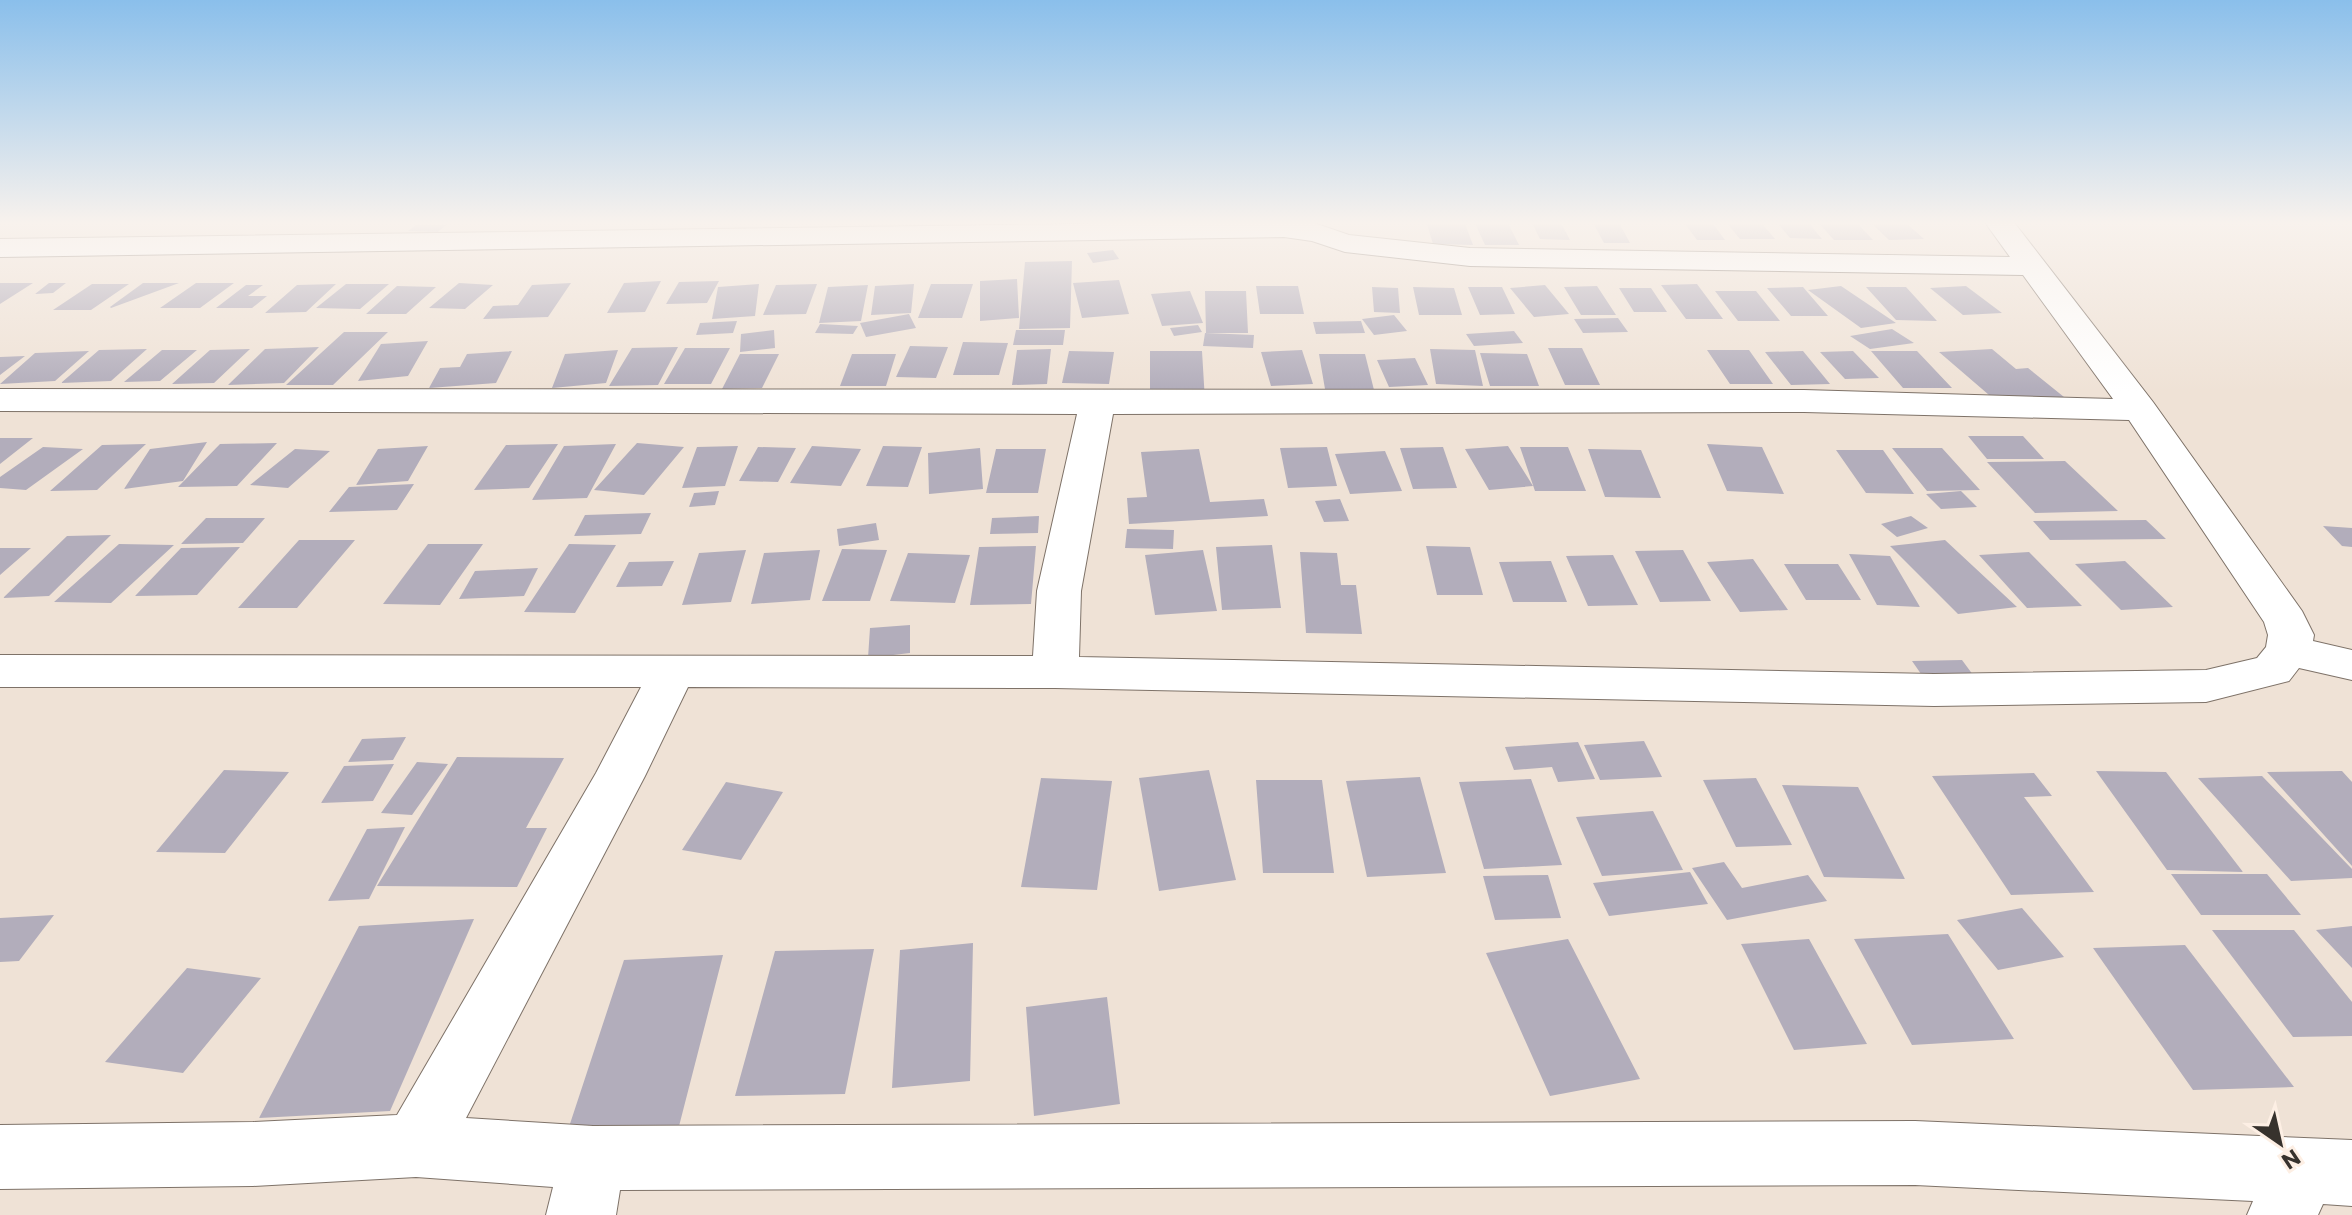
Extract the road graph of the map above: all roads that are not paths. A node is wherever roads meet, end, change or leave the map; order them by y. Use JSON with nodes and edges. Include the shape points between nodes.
{"nodes":[{"id":1,"x":2040,"y":278,"type":"edge"},
{"id":2,"x":0,"y":400,"type":"edge"},
{"id":3,"x":1097,"y":403,"type":"junction"},
{"id":4,"x":2140,"y":410,"type":"junction"},
{"id":5,"x":2288,"y":650,"type":"junction"},
{"id":6,"x":2352,"y":665,"type":"edge"},
{"id":7,"x":0,"y":671,"type":"edge"},
{"id":8,"x":1055,"y":672,"type":"junction"},
{"id":9,"x":672,"y":673,"type":"junction"},
{"id":10,"x":416,"y":1146,"type":"junction"},
{"id":11,"x":0,"y":1157,"type":"edge"},
{"id":12,"x":587,"y":1186,"type":"edge"},
{"id":13,"x":2312,"y":1187,"type":"edge"}],
"edges":[{"from":1,"to":4,"type":"street"},
{"from":2,"to":3,"type":"street"},
{"from":3,"to":4,"type":"street","via":[[1789,401]]},
{"from":3,"to":8,"type":"street","via":[[1059,591]]},
{"from":4,"to":5,"type":"street","via":[[2286,621],[2291,635]]},
{"from":5,"to":6,"type":"street"},
{"from":5,"to":8,"type":"street","via":[[2273,670],[2206,686],[1934,690]]},
{"from":7,"to":9,"type":"street"},
{"from":8,"to":9,"type":"street"},
{"from":9,"to":10,"type":"street"},
{"from":10,"to":11,"type":"street"},
{"from":10,"to":12,"type":"street"},
{"from":12,"to":13,"type":"street","via":[[1915,1153]]}]}
